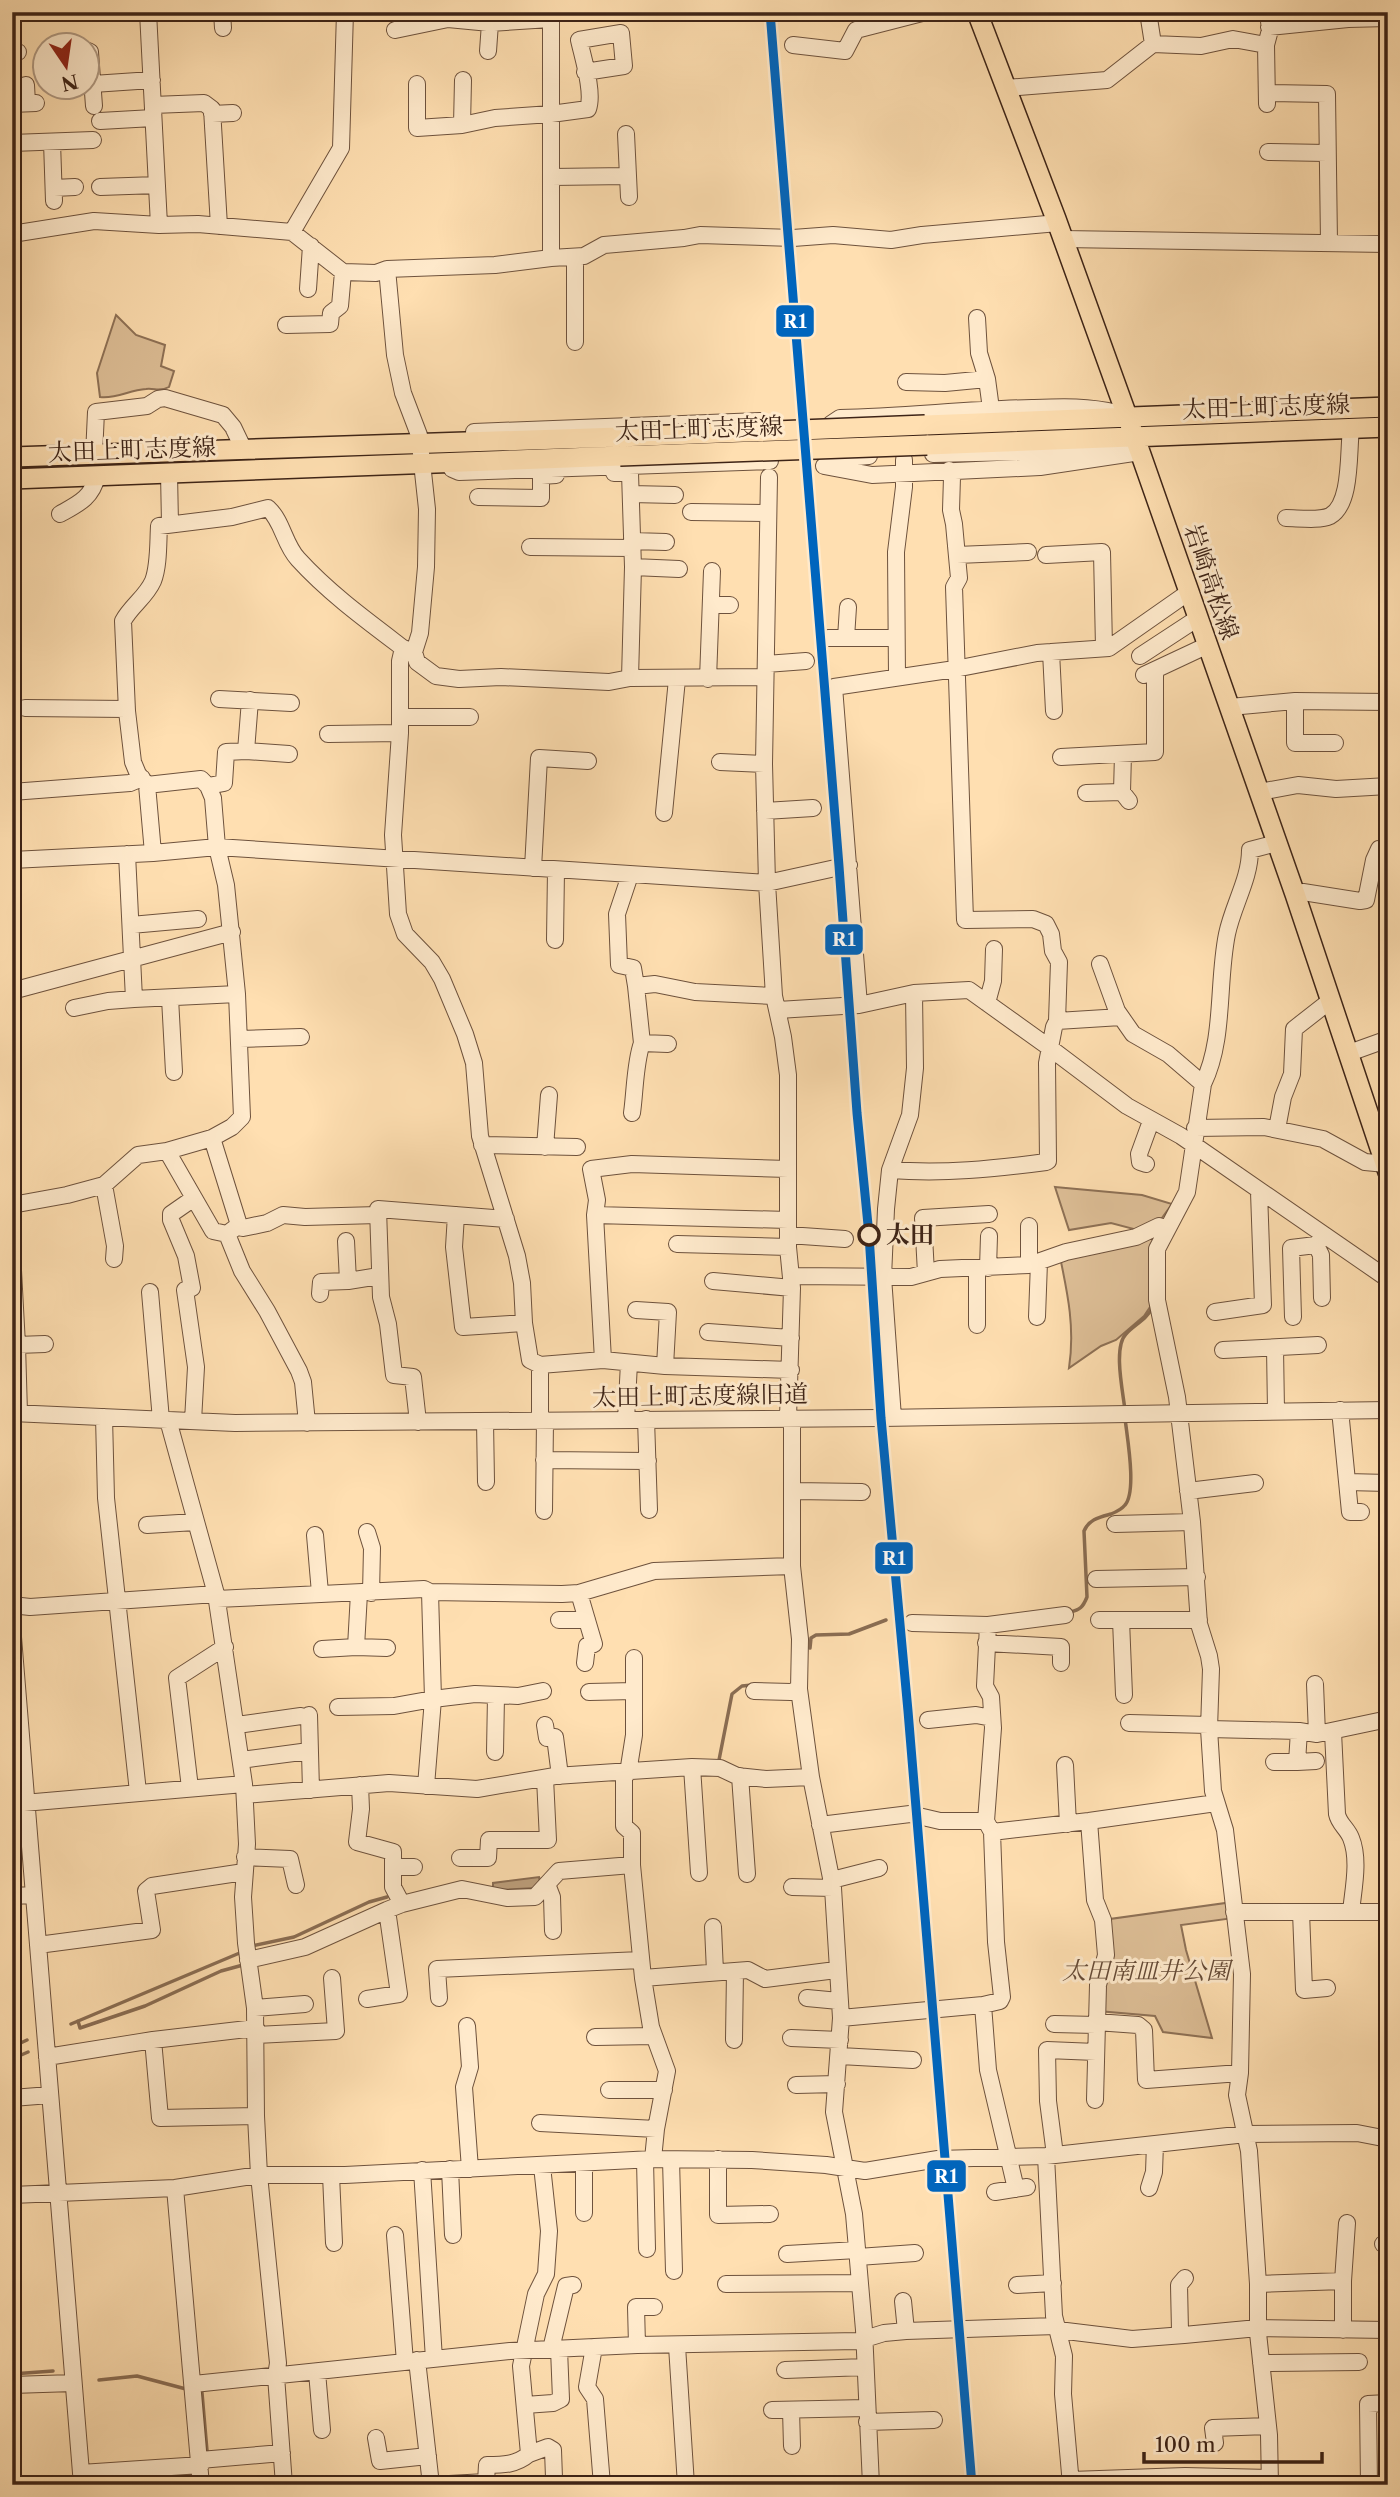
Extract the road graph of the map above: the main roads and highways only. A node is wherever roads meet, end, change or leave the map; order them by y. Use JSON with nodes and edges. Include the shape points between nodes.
{"nodes":[{"id":1,"x":979,"y":12,"type":"edge"},
{"id":2,"x":1388,"y":407,"type":"edge"},
{"id":3,"x":1127,"y":416,"type":"junction"},
{"id":4,"x":1388,"y":427,"type":"edge"},
{"id":5,"x":1137,"y":444,"type":"junction"},
{"id":6,"x":420,"y":447,"type":"junction"},
{"id":7,"x":619,"y":447,"type":"junction"},
{"id":8,"x":12,"y":457,"type":"edge"},
{"id":9,"x":12,"y":479,"type":"edge"},
{"id":10,"x":1387,"y":1168,"type":"edge"}],
"edges":[{"from":1,"to":3,"type":"main road","name":"岩崎高松線"},
{"from":2,"to":3,"type":"main road","name":"太田上町志度線"},
{"from":3,"to":5,"type":"main road","name":"岩崎高松線"},
{"from":3,"to":7,"type":"main road","name":"太田上町志度線","bridge":true},
{"from":4,"to":5,"type":"main road","name":"太田上町志度線"},
{"from":5,"to":7,"type":"main road","name":"太田上町志度線","bridge":true},
{"from":5,"to":10,"type":"main road","name":"岩崎高松線"},
{"from":6,"to":7,"type":"main road","name":"太田上町志度線"},
{"from":6,"to":7,"type":"main road","name":"太田上町志度線","via":[[449,462]]},
{"from":6,"to":8,"type":"main road","name":"太田上町志度線"},
{"from":6,"to":9,"type":"main road","name":"太田上町志度線","via":[[169,473]]}]}
